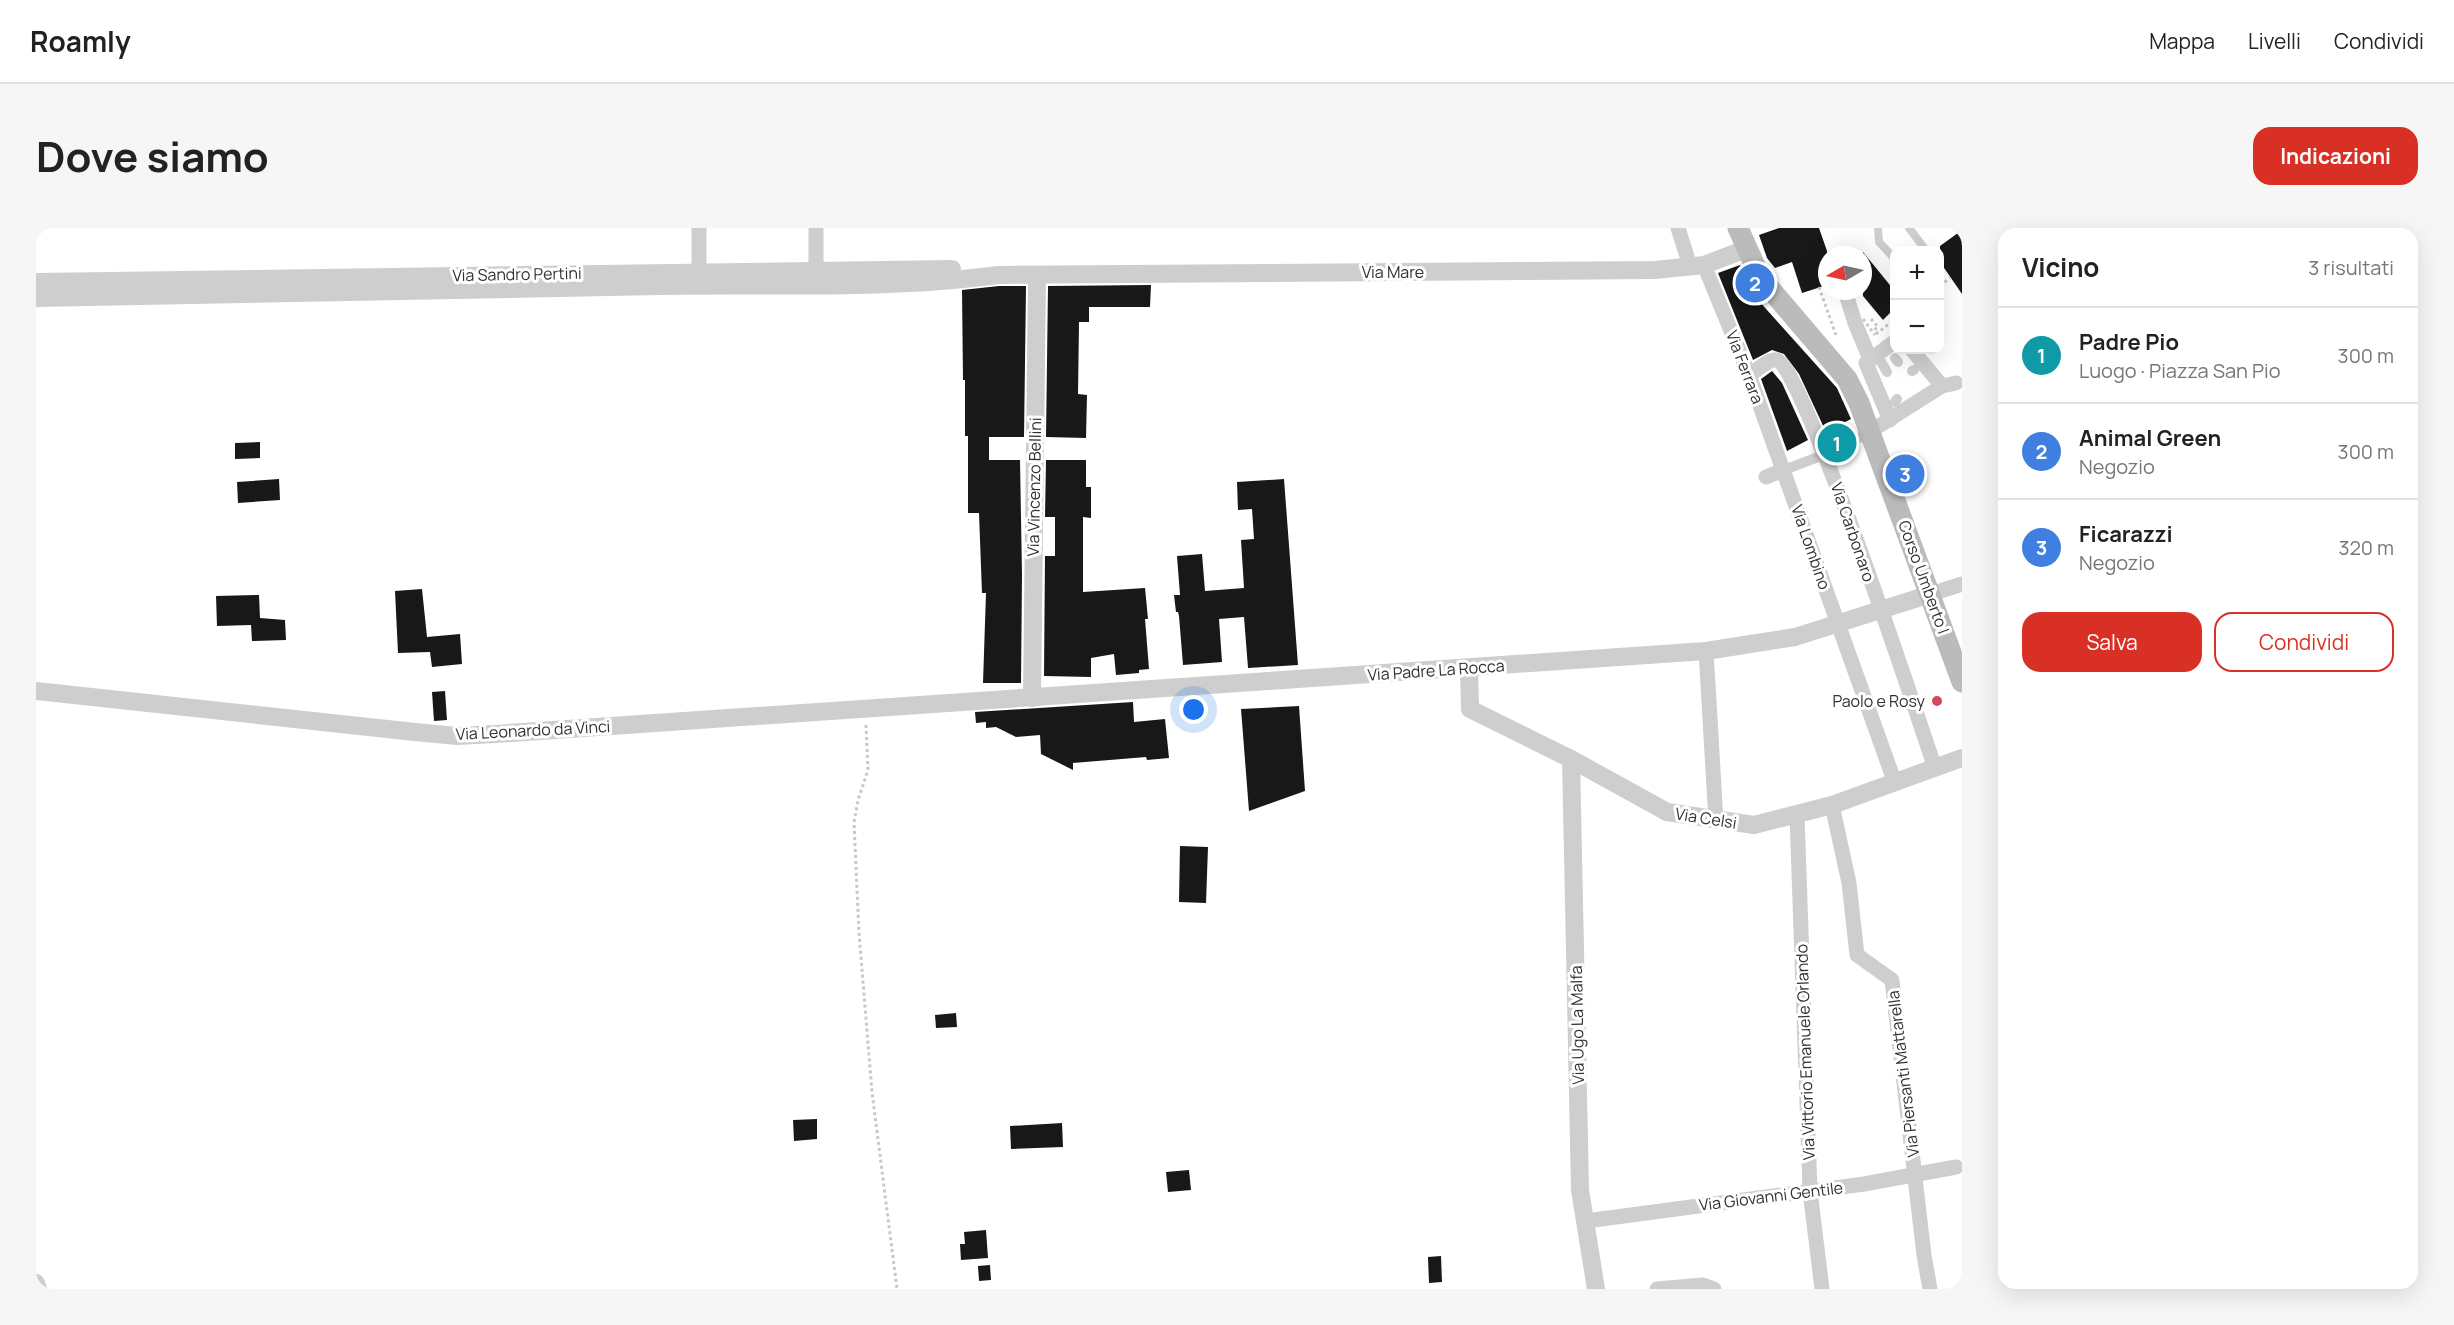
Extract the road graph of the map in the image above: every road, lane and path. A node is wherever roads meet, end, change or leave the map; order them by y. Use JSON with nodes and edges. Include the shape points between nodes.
{"nodes":[{"id":1,"x":699,"y":228,"type":"edge"},
{"id":2,"x":816,"y":228,"type":"edge"},
{"id":3,"x":1678,"y":228,"type":"edge"},
{"id":4,"x":1738,"y":228,"type":"edge"},
{"id":5,"x":1878,"y":228,"type":"edge"},
{"id":6,"x":1910,"y":228,"type":"edge"},
{"id":7,"x":1921,"y":246,"type":"edge"},
{"id":8,"x":1746,"y":249,"type":"junction"},
{"id":9,"x":1890,"y":254,"type":"edge"},
{"id":10,"x":1697,"y":266,"type":"junction"},
{"id":11,"x":1037,"y":275,"type":"junction"},
{"id":12,"x":699,"y":278,"type":"junction"},
{"id":13,"x":816,"y":278,"type":"junction"},
{"id":14,"x":1950,"y":278,"type":"dead end"},
{"id":15,"x":36,"y":282,"type":"edge"},
{"id":16,"x":1944,"y":283,"type":"edge"},
{"id":17,"x":129,"y":288,"type":"junction"},
{"id":18,"x":36,"y":298,"type":"edge"},
{"id":19,"x":1824,"y":300,"type":"edge"},
{"id":20,"x":1848,"y":300,"type":"edge"},
{"id":21,"x":1863,"y":320,"type":"dead end"},
{"id":22,"x":1890,"y":323,"type":"edge"},
{"id":23,"x":1836,"y":335,"type":"dead end"},
{"id":24,"x":1888,"y":354,"type":"edge"},
{"id":25,"x":1913,"y":354,"type":"edge"},
{"id":26,"x":1749,"y":375,"type":"junction"},
{"id":27,"x":1891,"y":407,"type":"junction"},
{"id":28,"x":1872,"y":431,"type":"junction"},
{"id":29,"x":1826,"y":454,"type":"junction"},
{"id":30,"x":1784,"y":470,"type":"junction"},
{"id":31,"x":1766,"y":477,"type":"dead end"},
{"id":32,"x":1962,"y":584,"type":"edge"},
{"id":33,"x":1931,"y":594,"type":"junction"},
{"id":34,"x":1881,"y":611,"type":"junction"},
{"id":35,"x":1838,"y":625,"type":"junction"},
{"id":36,"x":1706,"y":651,"type":"junction"},
{"id":37,"x":1469,"y":668,"type":"junction"},
{"id":38,"x":1962,"y":682,"type":"edge"},
{"id":39,"x":36,"y":691,"type":"edge"},
{"id":40,"x":1032,"y":698,"type":"junction"},
{"id":41,"x":864,"y":710,"type":"junction"},
{"id":42,"x":1962,"y":758,"type":"edge"},
{"id":43,"x":1571,"y":759,"type":"junction"},
{"id":44,"x":1935,"y":768,"type":"junction"},
{"id":45,"x":1895,"y":783,"type":"junction"},
{"id":46,"x":1832,"y":805,"type":"junction"},
{"id":47,"x":1797,"y":815,"type":"junction"},
{"id":48,"x":1716,"y":821,"type":"junction"},
{"id":49,"x":1956,"y":1167,"type":"dead end"},
{"id":50,"x":1914,"y":1176,"type":"junction"},
{"id":51,"x":1810,"y":1191,"type":"junction"},
{"id":52,"x":1586,"y":1221,"type":"junction"},
{"id":53,"x":36,"y":1283,"type":"edge"},
{"id":54,"x":38,"y":1289,"type":"edge"},
{"id":55,"x":897,"y":1289,"type":"edge"},
{"id":56,"x":1596,"y":1289,"type":"edge"},
{"id":57,"x":1657,"y":1289,"type":"edge"},
{"id":58,"x":1714,"y":1289,"type":"edge"},
{"id":59,"x":1822,"y":1289,"type":"edge"},
{"id":60,"x":1930,"y":1289,"type":"edge"}],
"edges":[{"from":1,"to":12,"type":"street"},
{"from":2,"to":13,"type":"street"},
{"from":3,"to":10,"type":"street","name":"Via Ferrara"},
{"from":4,"to":8,"type":"main road","name":"Corso Umberto I"},
{"from":5,"to":9,"type":"lane","via":[[1879,242]]},
{"from":6,"to":7,"type":"lane"},
{"from":8,"to":10,"type":"street","name":"Via Mare"},
{"from":8,"to":28,"type":"main road","name":"Corso Umberto I","via":[[1760,277],[1847,379]]},
{"from":10,"to":11,"type":"street","name":"Via Mare","via":[[1655,270]]},
{"from":10,"to":26,"type":"street","name":"Via Ferrara"},
{"from":11,"to":13,"type":"street","name":"Via Sandro Pertini","via":[[998,275],[961,268]]},
{"from":11,"to":40,"type":"street","name":"Via Vincenzo Bellini"},
{"from":12,"to":13,"type":"street","name":"Via Sandro Pertini"},
{"from":12,"to":17,"type":"street","name":"Via Sandro Pertini"},
{"from":14,"to":16,"type":"path"},
{"from":15,"to":17,"type":"street","name":"Via Sandro Pertini"},
{"from":17,"to":18,"type":"street","name":"Via Sandro Pertini"},
{"from":19,"to":23,"type":"path"},
{"from":20,"to":24,"type":"street","via":[[1854,322]]},
{"from":21,"to":22,"type":"path","bridge":true,"via":[[1875,335]]},
{"from":24,"to":27,"type":"street","via":[[1866,363],[1884,379]]},
{"from":25,"to":27,"type":"street","via":[[1917,367],[1949,384]]},
{"from":26,"to":29,"type":"street","name":"Via Carbonaro","via":[[1773,360],[1783,364]]},
{"from":26,"to":30,"type":"street","name":"Via Ferrara"},
{"from":27,"to":28,"type":"street"},
{"from":28,"to":29,"type":"street"},
{"from":28,"to":33,"type":"main road","name":"Corso Umberto I"},
{"from":29,"to":30,"type":"street"},
{"from":29,"to":34,"type":"street","name":"Via Carbonaro"},
{"from":30,"to":31,"type":"street"},
{"from":30,"to":35,"type":"street","name":"Via Lombino"},
{"from":32,"to":33,"type":"street"},
{"from":33,"to":34,"type":"street","name":"Via Padre La Rocca"},
{"from":33,"to":38,"type":"main road","name":"Corso Umberto I"},
{"from":34,"to":35,"type":"street","name":"Via Padre La Rocca"},
{"from":34,"to":44,"type":"street","name":"Via Carbonaro"},
{"from":35,"to":36,"type":"street","name":"Via Padre La Rocca","via":[[1795,637]]},
{"from":35,"to":45,"type":"street","name":"Via Lombino"},
{"from":36,"to":37,"type":"street","name":"Via Padre La Rocca"},
{"from":36,"to":48,"type":"street"},
{"from":37,"to":40,"type":"street","name":"Via Padre La Rocca"},
{"from":37,"to":43,"type":"street","name":"Via Celsi","via":[[1470,709]]},
{"from":39,"to":41,"type":"street","name":"Via Leonardo da Vinci","via":[[457,735]]},
{"from":40,"to":41,"type":"street","name":"Via Leonardo da Vinci"},
{"from":41,"to":55,"type":"path","via":[[868,770],[854,823],[859,933],[872,1092]]},
{"from":42,"to":44,"type":"street","name":"Via Celsi"},
{"from":43,"to":48,"type":"street","name":"Via Celsi","via":[[1667,812]]},
{"from":43,"to":52,"type":"street","name":"Via Ugo La Malfa","via":[[1580,1190]]},
{"from":44,"to":45,"type":"street","name":"Via Celsi"},
{"from":45,"to":46,"type":"street","name":"Via Celsi"},
{"from":46,"to":47,"type":"street","name":"Via Celsi"},
{"from":46,"to":50,"type":"street","name":"Via Piersanti Mattarella","via":[[1857,955],[1892,981]]},
{"from":47,"to":48,"type":"street","name":"Via Celsi","via":[[1754,825]]},
{"from":47,"to":51,"type":"street","name":"Via Vittorio Emanuele Orlando"},
{"from":49,"to":50,"type":"street","name":"Via Giovanni Gentile"},
{"from":50,"to":51,"type":"street","name":"Via Giovanni Gentile"},
{"from":50,"to":60,"type":"street","name":"Via Piersanti Mattarella"},
{"from":51,"to":52,"type":"street","name":"Via Giovanni Gentile"},
{"from":51,"to":59,"type":"street","name":"Via Vittorio Emanuele Orlando"},
{"from":52,"to":56,"type":"street","name":"Via Ugo La Malfa"},
{"from":53,"to":54,"type":"street"},
{"from":57,"to":58,"type":"street","via":[[1703,1285]]}]}
